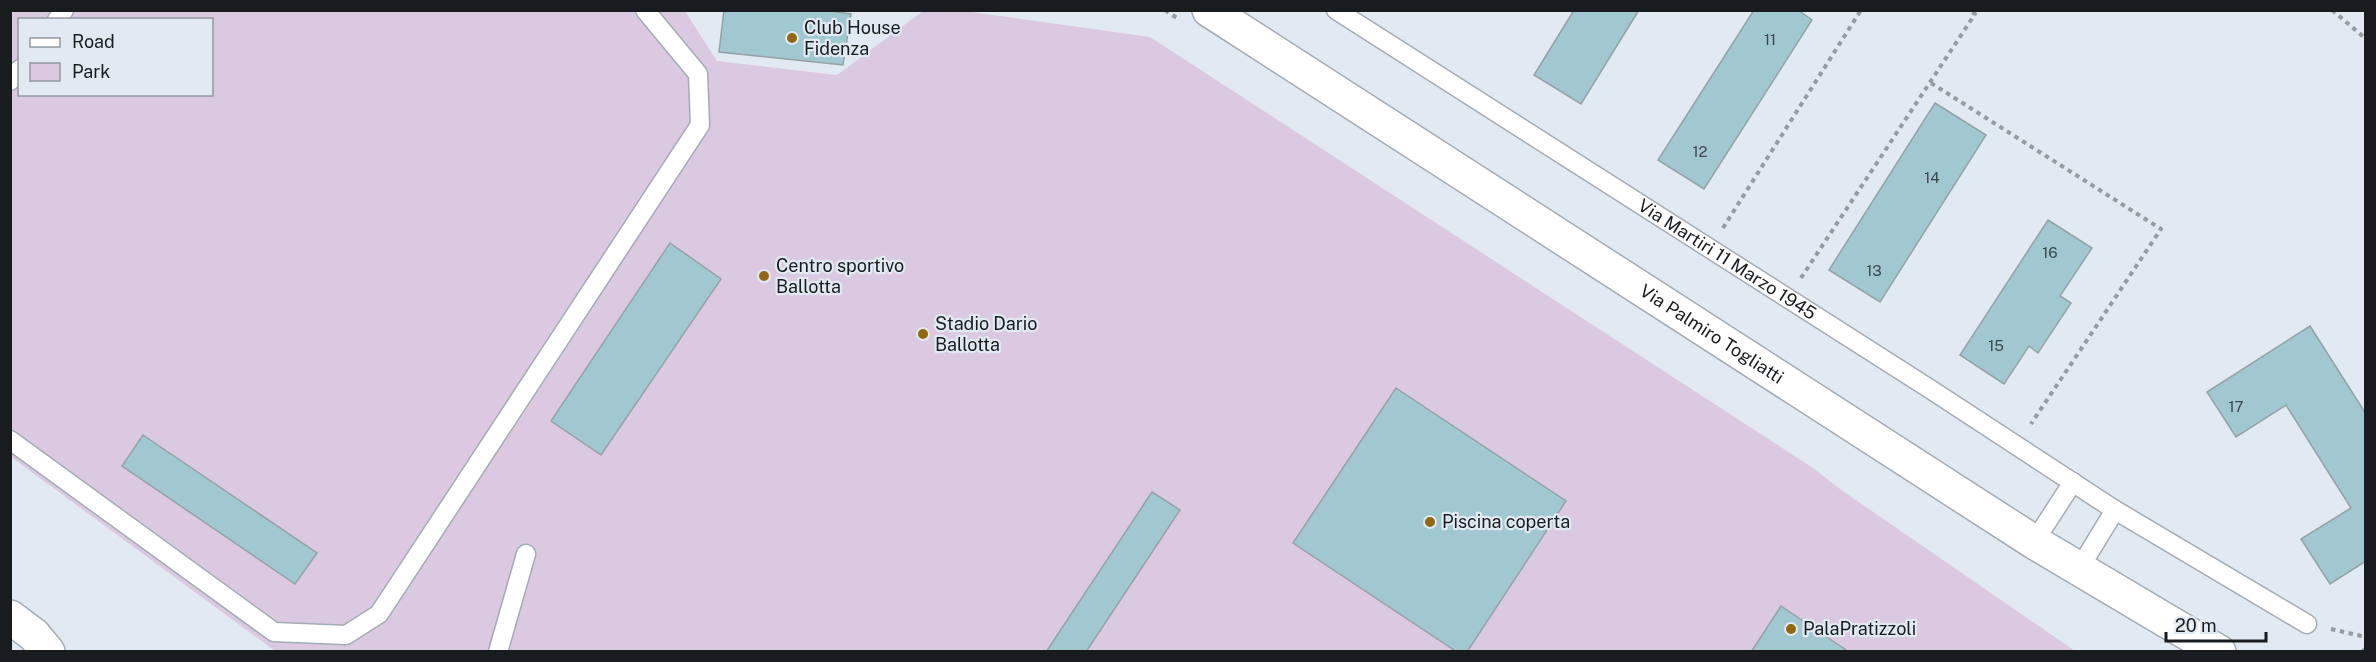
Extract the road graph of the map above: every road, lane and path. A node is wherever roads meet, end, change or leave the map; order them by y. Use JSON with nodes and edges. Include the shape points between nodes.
{"nodes":[{"id":1,"x":645,"y":10,"type":"edge"},
{"id":2,"x":1209,"y":10,"type":"edge"},
{"id":3,"x":1336,"y":10,"type":"edge"},
{"id":4,"x":1861,"y":10,"type":"edge"},
{"id":5,"x":1969,"y":10,"type":"edge"},
{"id":6,"x":2332,"y":10,"type":"edge"},
{"id":7,"x":2366,"y":39,"type":"edge"},
{"id":8,"x":1931,"y":83,"type":"junction"},
{"id":9,"x":1709,"y":249,"type":"junction"},
{"id":10,"x":1788,"y":299,"type":"junction"},
{"id":11,"x":10,"y":440,"type":"edge"},
{"id":12,"x":2017,"y":445,"type":"junction"},
{"id":13,"x":2073,"y":482,"type":"junction"},
{"id":14,"x":2115,"y":510,"type":"junction"},
{"id":15,"x":2034,"y":542,"type":"junction"},
{"id":16,"x":526,"y":554,"type":"dead end"},
{"id":17,"x":2079,"y":569,"type":"junction"},
{"id":18,"x":10,"y":617,"type":"edge"},
{"id":19,"x":2166,"y":619,"type":"junction"},
{"id":20,"x":2307,"y":624,"type":"joint"},
{"id":21,"x":2366,"y":637,"type":"edge"},
{"id":22,"x":48,"y":651,"type":"edge"},
{"id":23,"x":498,"y":651,"type":"edge"},
{"id":24,"x":2198,"y":651,"type":"edge"},
{"id":25,"x":2218,"y":651,"type":"edge"}],
"edges":[{"from":1,"to":11,"type":"lane","via":[[698,74],[700,125],[379,614],[346,635],[274,632]]},
{"from":2,"to":15,"type":"street","name":"Via Palmiro Togliatti"},
{"from":3,"to":9,"type":"lane","name":"Via Martiri 11 Marzo 1945"},
{"from":4,"to":9,"type":"path"},
{"from":5,"to":8,"type":"path","via":[[1975,14]]},
{"from":6,"to":7,"type":"path"},
{"from":8,"to":10,"type":"path"},
{"from":8,"to":12,"type":"path","via":[[2160,229]]},
{"from":9,"to":10,"type":"lane","name":"Via Martiri 11 Marzo 1945"},
{"from":10,"to":12,"type":"lane","name":"Via Martiri 11 Marzo 1945"},
{"from":12,"to":13,"type":"lane","name":"Via Martiri 11 Marzo 1945"},
{"from":13,"to":14,"type":"lane","name":"Via Martiri 11 Marzo 1945"},
{"from":13,"to":15,"type":"lane"},
{"from":14,"to":17,"type":"lane"},
{"from":14,"to":20,"type":"lane","name":"Via Martiri 11 Marzo 1945"},
{"from":15,"to":17,"type":"street","name":"Via Palmiro Togliatti"},
{"from":16,"to":23,"type":"lane"},
{"from":17,"to":19,"type":"street","name":"Via Palmiro Togliatti"},
{"from":18,"to":22,"type":"street"},
{"from":19,"to":24,"type":"street"},
{"from":19,"to":25,"type":"street","name":"Via Palmiro Togliatti"},
{"from":20,"to":21,"type":"path"}]}
